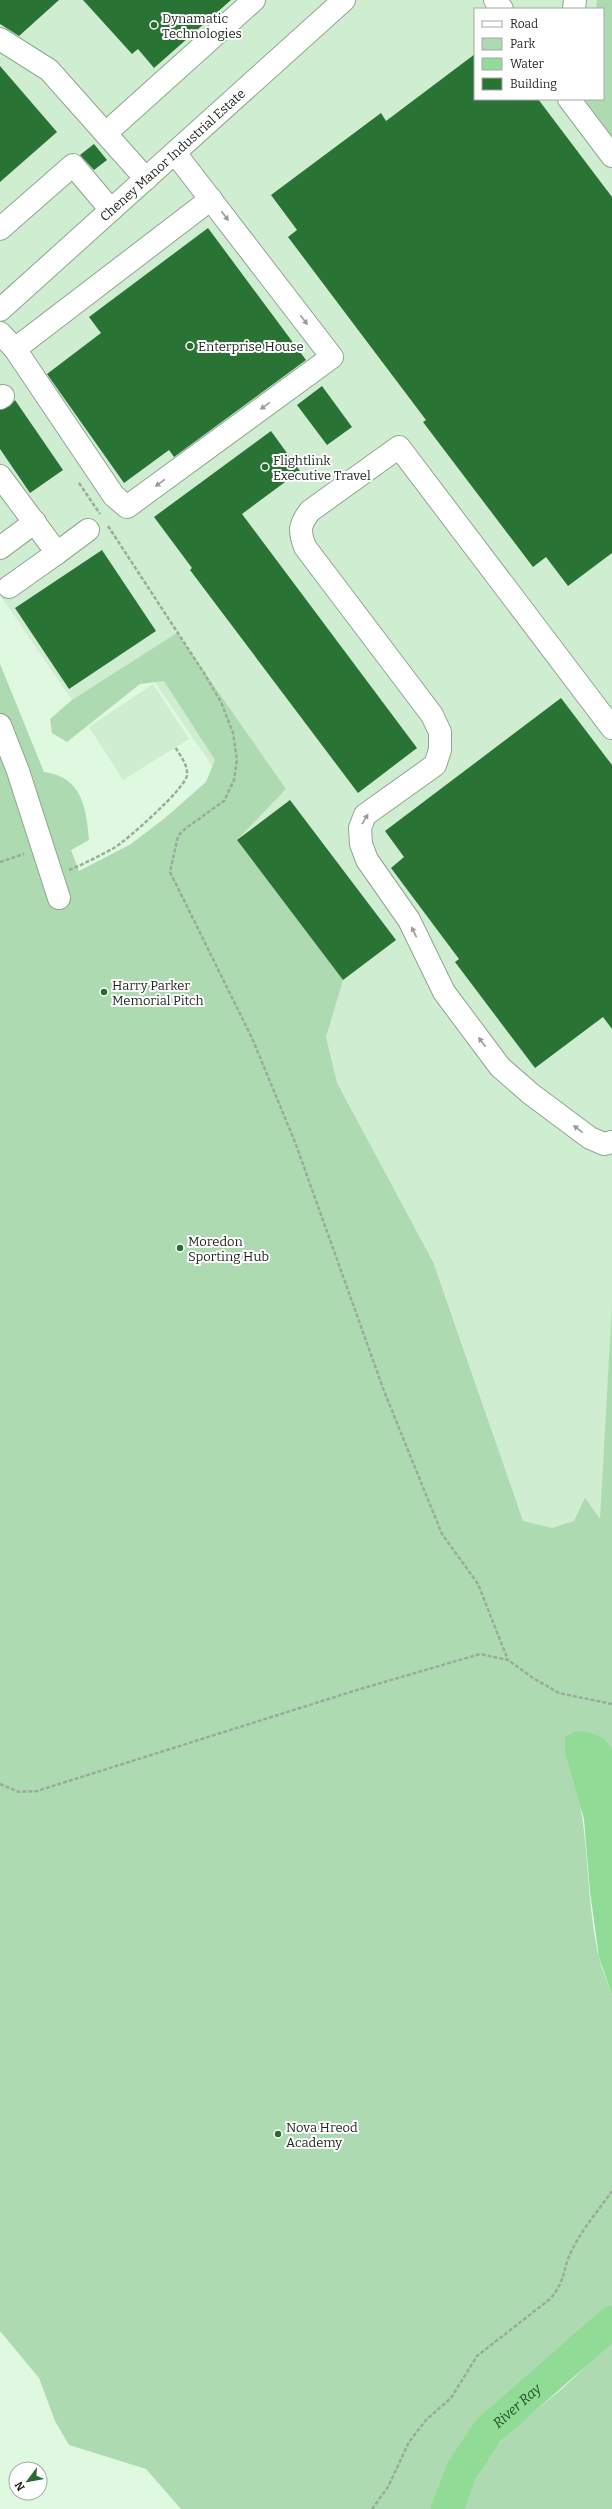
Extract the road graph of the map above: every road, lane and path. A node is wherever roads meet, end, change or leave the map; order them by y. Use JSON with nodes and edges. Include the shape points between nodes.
{"nodes":[{"id":1,"x":254,"y":0,"type":"edge"},
{"id":2,"x":344,"y":0,"type":"edge"},
{"id":3,"x":495,"y":0,"type":"edge"},
{"id":4,"x":501,"y":8,"type":"edge"},
{"id":5,"x":0,"y":40,"type":"edge"},
{"id":6,"x":570,"y":100,"type":"edge"},
{"id":7,"x":106,"y":133,"type":"junction"},
{"id":8,"x":175,"y":153,"type":"junction"},
{"id":9,"x":612,"y":156,"type":"edge"},
{"id":10,"x":146,"y":179,"type":"junction"},
{"id":11,"x":212,"y":199,"type":"junction"},
{"id":12,"x":111,"y":210,"type":"junction"},
{"id":13,"x":0,"y":229,"type":"edge"},
{"id":14,"x":0,"y":310,"type":"edge"},
{"id":15,"x":0,"y":333,"type":"edge"},
{"id":16,"x":15,"y":349,"type":"junction"},
{"id":17,"x":75,"y":476,"type":"dead end"},
{"id":18,"x":4,"y":489,"type":"edge"},
{"id":19,"x":35,"y":522,"type":"junction"},
{"id":20,"x":98,"y":522,"type":"junction"},
{"id":21,"x":0,"y":548,"type":"edge"},
{"id":22,"x":57,"y":553,"type":"junction"},
{"id":23,"x":10,"y":587,"type":"dead end"},
{"id":24,"x":0,"y":725,"type":"edge"},
{"id":25,"x":612,"y":728,"type":"edge"},
{"id":26,"x":175,"y":747,"type":"dead end"},
{"id":27,"x":43,"y":847,"type":"junction"},
{"id":28,"x":0,"y":862,"type":"edge"},
{"id":29,"x":52,"y":877,"type":"junction"},
{"id":30,"x":59,"y":898,"type":"dead end"},
{"id":31,"x":612,"y":1142,"type":"edge"},
{"id":32,"x":508,"y":1660,"type":"junction"},
{"id":33,"x":612,"y":1704,"type":"edge"},
{"id":34,"x":0,"y":1784,"type":"edge"},
{"id":35,"x":612,"y":2191,"type":"edge"},
{"id":36,"x":372,"y":2509,"type":"edge"}],
"edges":[{"from":1,"to":7,"type":"street"},
{"from":2,"to":8,"type":"street","name":"Cheney Manor Industrial Estate"},
{"from":3,"to":4,"type":"street"},
{"from":5,"to":7,"type":"street","via":[[50,70]]},
{"from":6,"to":9,"type":"street"},
{"from":7,"to":10,"type":"street"},
{"from":8,"to":10,"type":"street","name":"Cheney Manor Industrial Estate"},
{"from":8,"to":11,"type":"street"},
{"from":10,"to":12,"type":"street","name":"Cheney Manor Industrial Estate"},
{"from":11,"to":16,"type":"street"},
{"from":11,"to":16,"type":"street","one_way":true,"via":[[332,357],[128,507],[114,496]]},
{"from":12,"to":13,"type":"street","via":[[73,165]]},
{"from":12,"to":14,"type":"street","name":"Cheney Manor Industrial Estate"},
{"from":15,"to":16,"type":"street"},
{"from":17,"to":20,"type":"path"},
{"from":18,"to":19,"type":"street"},
{"from":19,"to":21,"type":"street"},
{"from":19,"to":22,"type":"street"},
{"from":20,"to":22,"type":"street"},
{"from":20,"to":32,"type":"path","via":[[204,673],[221,702],[233,733],[237,760],[234,780],[224,801],[178,836],[170,872],[249,1032],[292,1135],[382,1383],[442,1534],[478,1584]]},
{"from":22,"to":23,"type":"street"},
{"from":24,"to":27,"type":"street"},
{"from":31,"to":25,"type":"street","one_way":true,"via":[[604,1144],[590,1138],[500,1067],[444,992],[409,920],[367,860],[361,844],[360,828],[365,815],[435,765],[440,750],[440,732],[432,715],[305,547],[300,533],[301,522],[310,511],[399,447]]},
{"from":26,"to":29,"type":"path","via":[[186,766],[187,774],[179,789],[115,847]]},
{"from":27,"to":28,"type":"path"},
{"from":27,"to":29,"type":"street"},
{"from":29,"to":30,"type":"street"},
{"from":32,"to":33,"type":"path","via":[[559,1693]]},
{"from":32,"to":34,"type":"path","via":[[480,1654],[461,1658],[37,1791],[19,1792]]},
{"from":35,"to":36,"type":"path","via":[[571,2251],[559,2289],[550,2299],[477,2356],[451,2398],[426,2420],[409,2442],[388,2487]]}]}
